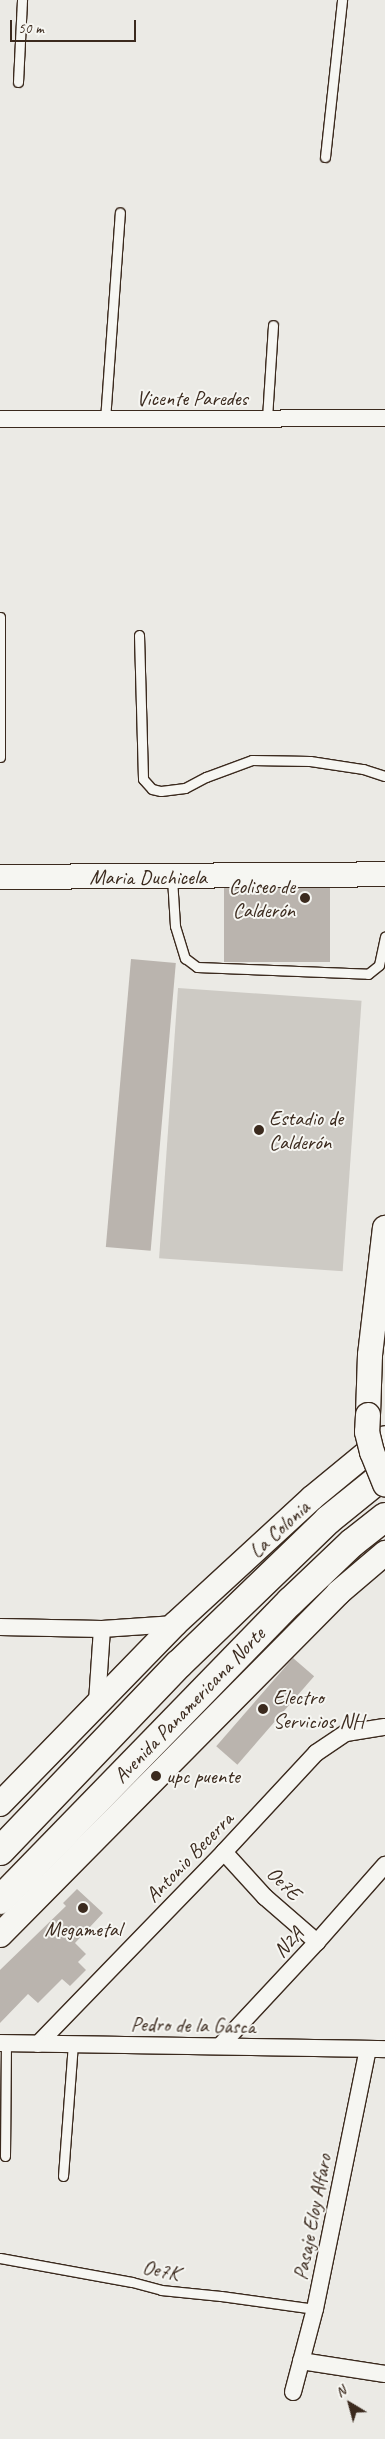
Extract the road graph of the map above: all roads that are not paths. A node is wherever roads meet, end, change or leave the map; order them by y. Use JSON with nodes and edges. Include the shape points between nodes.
{"nodes":[{"id":1,"x":22,"y":0,"type":"edge"},
{"id":2,"x":342,"y":0,"type":"edge"},
{"id":3,"x":18,"y":82,"type":"dead end"},
{"id":4,"x":325,"y":157,"type":"dead end"},
{"id":5,"x":120,"y":213,"type":"dead end"},
{"id":6,"x":273,"y":325,"type":"dead end"},
{"id":7,"x":267,"y":418,"type":"junction"},
{"id":8,"x":385,"y":418,"type":"edge"},
{"id":9,"x":0,"y":419,"type":"edge"},
{"id":10,"x":105,"y":420,"type":"junction"},
{"id":11,"x":0,"y":617,"type":"edge"},
{"id":12,"x":139,"y":635,"type":"dead end"},
{"id":13,"x":0,"y":757,"type":"edge"},
{"id":14,"x":385,"y":776,"type":"edge"},
{"id":15,"x":0,"y":873,"type":"edge"},
{"id":16,"x":385,"y":874,"type":"edge"},
{"id":17,"x":172,"y":878,"type":"junction"},
{"id":18,"x":385,"y":937,"type":"edge"},
{"id":19,"x":385,"y":1228,"type":"edge"},
{"id":20,"x":379,"y":1408,"type":"edge"},
{"id":21,"x":385,"y":1438,"type":"edge"},
{"id":22,"x":385,"y":1474,"type":"edge"},
{"id":23,"x":385,"y":1485,"type":"edge"},
{"id":24,"x":385,"y":1517,"type":"edge"},
{"id":25,"x":385,"y":1553,"type":"edge"},
{"id":26,"x":176,"y":1624,"type":"junction"},
{"id":27,"x":0,"y":1627,"type":"edge"},
{"id":28,"x":102,"y":1628,"type":"junction"},
{"id":29,"x":97,"y":1702,"type":"junction"},
{"id":30,"x":385,"y":1727,"type":"edge"},
{"id":31,"x":0,"y":1804,"type":"edge"},
{"id":32,"x":0,"y":1851,"type":"edge"},
{"id":33,"x":224,"y":1852,"type":"junction"},
{"id":34,"x":385,"y":1865,"type":"edge"},
{"id":35,"x":0,"y":1900,"type":"edge"},
{"id":36,"x":0,"y":1935,"type":"edge"},
{"id":37,"x":317,"y":1942,"type":"junction"},
{"id":38,"x":3,"y":2044,"type":"edge"},
{"id":39,"x":38,"y":2044,"type":"junction"},
{"id":40,"x":73,"y":2044,"type":"junction"},
{"id":41,"x":220,"y":2046,"type":"junction"},
{"id":42,"x":368,"y":2049,"type":"junction"},
{"id":43,"x":385,"y":2049,"type":"edge"},
{"id":44,"x":5,"y":2156,"type":"dead end"},
{"id":45,"x":63,"y":2176,"type":"dead end"},
{"id":46,"x":0,"y":2258,"type":"edge"},
{"id":47,"x":316,"y":2309,"type":"junction"},
{"id":48,"x":301,"y":2361,"type":"junction"},
{"id":49,"x":385,"y":2374,"type":"edge"},
{"id":50,"x":293,"y":2392,"type":"dead end"}],
"edges":[{"from":1,"to":3,"type":"lane"},
{"from":2,"to":4,"type":"lane"},
{"from":5,"to":10,"type":"lane"},
{"from":6,"to":7,"type":"lane"},
{"from":7,"to":8,"type":"street","name":"Vicente Paredes"},
{"from":7,"to":10,"type":"street","name":"Vicente Paredes"},
{"from":9,"to":10,"type":"street","name":"Vicente Paredes"},
{"from":11,"to":13,"type":"lane"},
{"from":12,"to":14,"type":"lane","via":[[143,779],[152,789],[185,788],[252,760],[310,761],[363,769]]},
{"from":15,"to":17,"type":"main road","name":"Maria Duchicela"},
{"from":16,"to":17,"type":"main road","name":"Maria Duchicela"},
{"from":17,"to":18,"type":"lane","via":[[175,926],[186,958],[197,967],[368,974],[379,964]]},
{"from":19,"to":20,"type":"main road","via":[[370,1355]]},
{"from":20,"to":21,"type":"main road"},
{"from":20,"to":23,"type":"main road","bridge":true,"via":[[367,1432]]},
{"from":21,"to":26,"type":"main road","name":"La Colonia","via":[[312,1498]]},
{"from":22,"to":32,"type":"highway","name":"Avenida Panamericana Norte","via":[[328,1520],[179,1664]]},
{"from":24,"to":35,"type":"highway","name":"Avenida Panamericana Norte","via":[[352,1543],[290,1602]]},
{"from":25,"to":36,"type":"main road","name":"Avenida Panamericana Norte","via":[[338,1594]]},
{"from":26,"to":28,"type":"street"},
{"from":26,"to":29,"type":"main road"},
{"from":27,"to":28,"type":"street"},
{"from":28,"to":29,"type":"street"},
{"from":29,"to":31,"type":"main road"},
{"from":30,"to":33,"type":"street","name":"Antonio Becerra","via":[[346,1732],[316,1753]]},
{"from":33,"to":37,"type":"street","name":"Oe7E","via":[[265,1897]]},
{"from":33,"to":39,"type":"street","name":"Antonio Becerra"},
{"from":34,"to":37,"type":"street","name":"N2A"},
{"from":37,"to":41,"type":"street","name":"N2A"},
{"from":38,"to":39,"type":"street","name":"Pedro de la Gasca"},
{"from":38,"to":44,"type":"lane"},
{"from":39,"to":40,"type":"street","name":"Pedro de la Gasca"},
{"from":40,"to":41,"type":"street","name":"Pedro de la Gasca"},
{"from":40,"to":45,"type":"lane"},
{"from":41,"to":42,"type":"street","name":"Pedro de la Gasca"},
{"from":42,"to":43,"type":"street","name":"Pedro de la Gasca"},
{"from":42,"to":47,"type":"street","name":"Pasaje Eloy Alfaro"},
{"from":46,"to":47,"type":"lane","name":"Oe7K","via":[[161,2290]]},
{"from":47,"to":48,"type":"street","name":"Pasaje Eloy Alfaro"},
{"from":48,"to":49,"type":"street"},
{"from":48,"to":50,"type":"street","name":"Pasaje Eloy Alfaro"}]}
